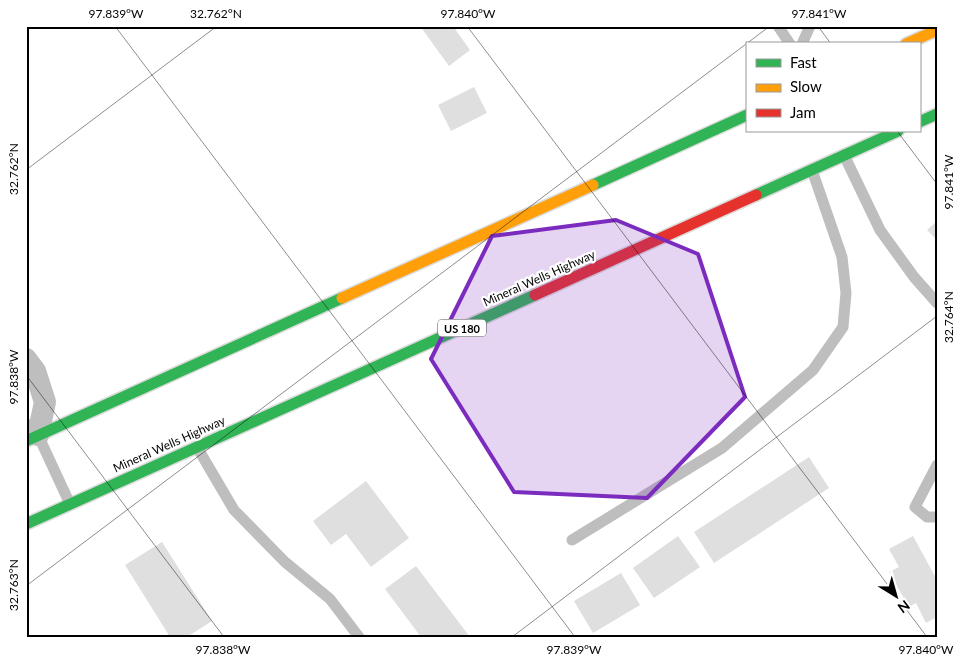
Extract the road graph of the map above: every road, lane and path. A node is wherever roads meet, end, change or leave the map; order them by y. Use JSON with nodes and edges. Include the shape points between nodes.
{"nodes":[{"id":1,"x":778,"y":26,"type":"edge"},
{"id":2,"x":810,"y":26,"type":"edge"},
{"id":3,"x":937,"y":30,"type":"edge"},
{"id":4,"x":789,"y":42,"type":"edge"},
{"id":5,"x":803,"y":42,"type":"edge"},
{"id":6,"x":910,"y":42,"type":"edge"},
{"id":7,"x":937,"y":114,"type":"edge"},
{"id":8,"x":746,"y":115,"type":"edge"},
{"id":9,"x":920,"y":122,"type":"edge"},
{"id":10,"x":896,"y":132,"type":"edge"},
{"id":11,"x":844,"y":155,"type":"junction"},
{"id":12,"x":812,"y":170,"type":"junction"},
{"id":13,"x":937,"y":303,"type":"edge"},
{"id":14,"x":26,"y":359,"type":"edge"},
{"id":15,"x":30,"y":435,"type":"edge"},
{"id":16,"x":197,"y":447,"type":"junction"},
{"id":17,"x":937,"y":466,"type":"edge"},
{"id":18,"x":70,"y":504,"type":"junction"},
{"id":19,"x":937,"y":517,"type":"edge"},
{"id":20,"x":26,"y":524,"type":"edge"},
{"id":21,"x":572,"y":540,"type":"dead end"},
{"id":22,"x":359,"y":637,"type":"edge"}],
"edges":[{"from":1,"to":4,"type":"lane"},
{"from":2,"to":5,"type":"lane"},
{"from":3,"to":6,"type":"main road"},
{"from":7,"to":9,"type":"main road"},
{"from":8,"to":15,"type":"main road"},
{"from":10,"to":11,"type":"main road","name":"Mineral Wells Highway","number":"US 180"},
{"from":11,"to":12,"type":"main road","name":"Mineral Wells Highway","number":"US 180"},
{"from":11,"to":13,"type":"lane","via":[[880,230]]},
{"from":12,"to":16,"type":"main road","name":"Mineral Wells Highway","number":"US 180"},
{"from":12,"to":21,"type":"lane","via":[[842,256],[846,292],[843,327],[812,370],[722,448]]},
{"from":14,"to":15,"type":"street","via":[[35,372],[45,402]]},
{"from":15,"to":18,"type":"lane"},
{"from":16,"to":18,"type":"main road","name":"Mineral Wells Highway","number":"US 180"},
{"from":16,"to":22,"type":"lane","via":[[234,510],[285,562],[330,598]]},
{"from":17,"to":19,"type":"lane","via":[[915,508],[927,517]]},
{"from":18,"to":20,"type":"main road","name":"Mineral Wells Highway","number":"US 180"}]}
